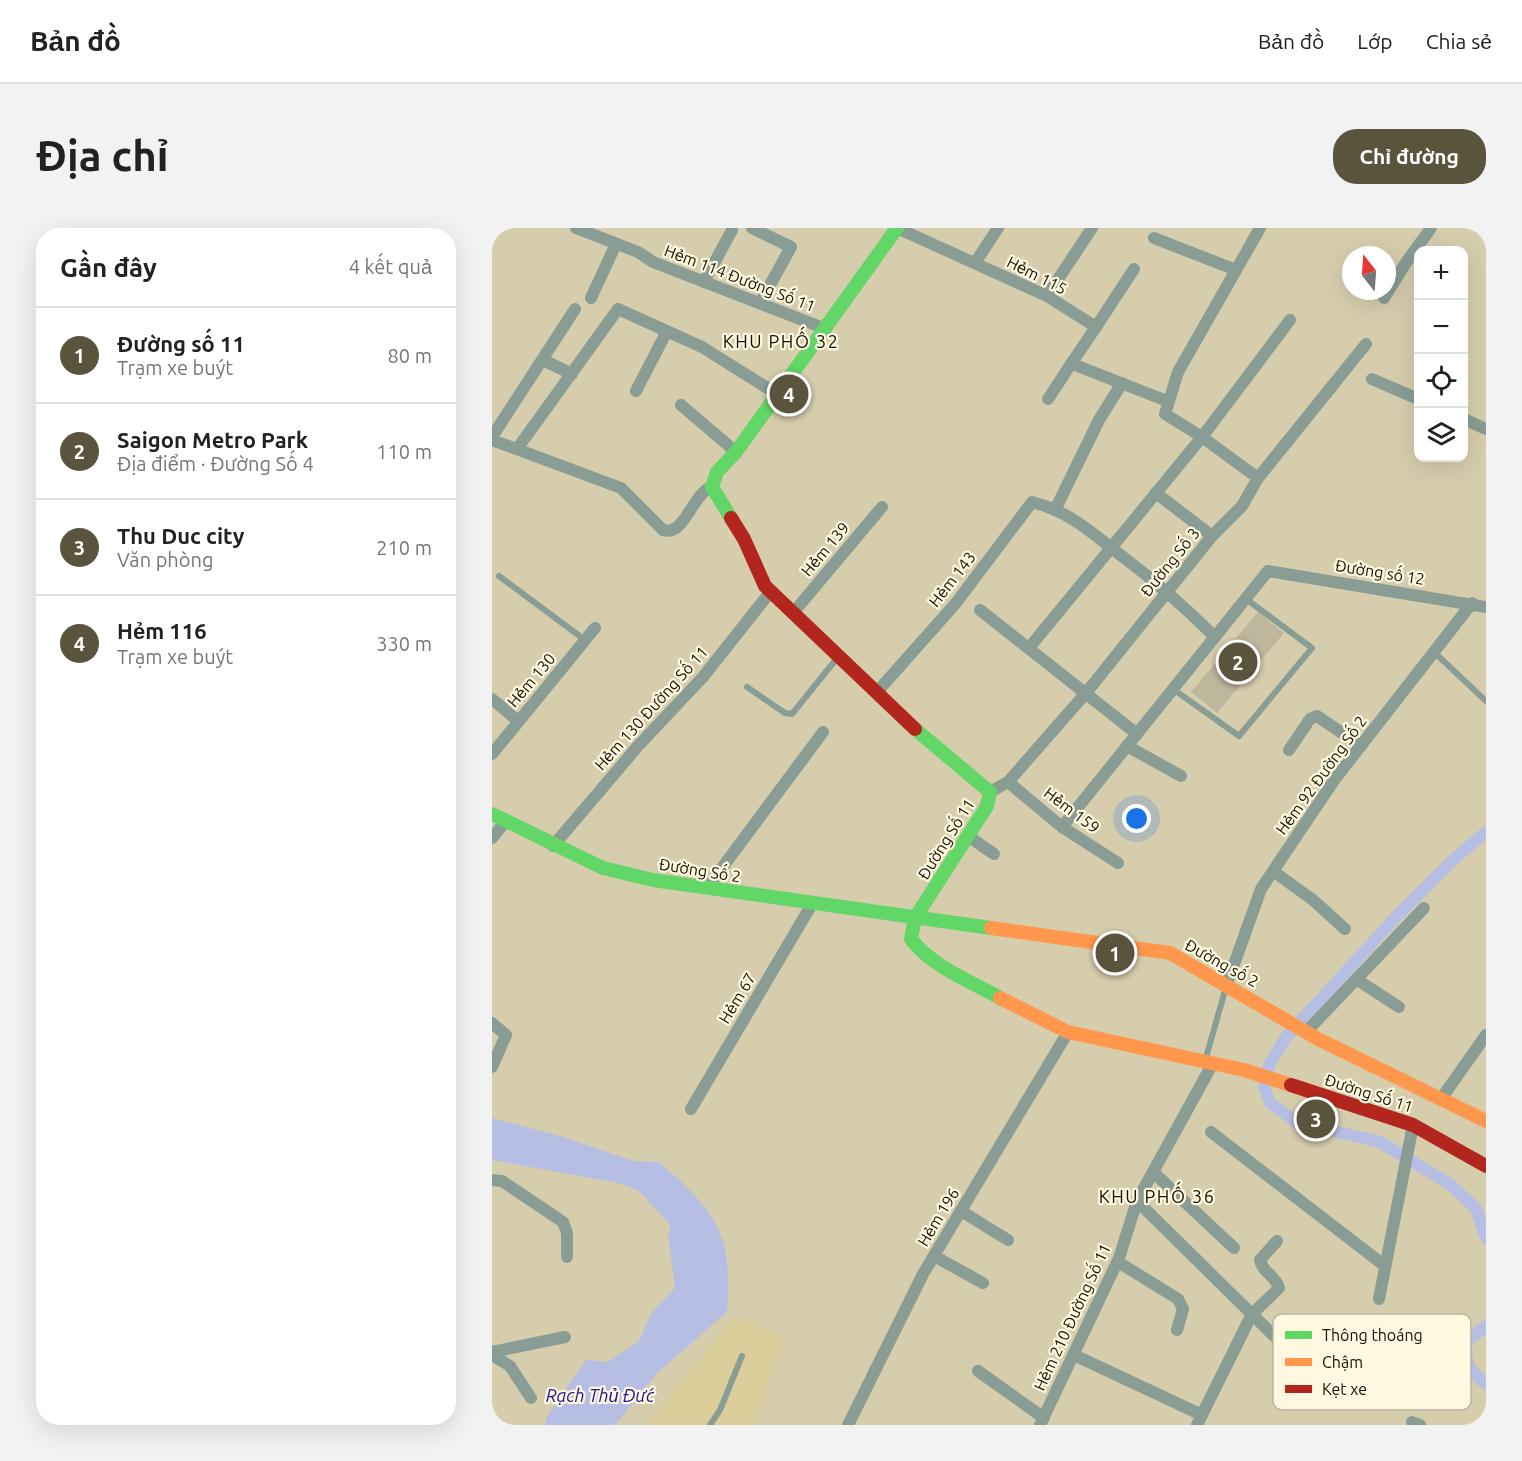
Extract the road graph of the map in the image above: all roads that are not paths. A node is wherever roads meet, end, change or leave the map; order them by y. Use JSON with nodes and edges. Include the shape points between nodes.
{"nodes":[{"id":1,"x":576,"y":228,"type":"edge"},
{"id":2,"x":752,"y":228,"type":"edge"},
{"id":3,"x":897,"y":228,"type":"edge"},
{"id":4,"x":998,"y":228,"type":"edge"},
{"id":5,"x":1092,"y":228,"type":"edge"},
{"id":6,"x":1260,"y":228,"type":"edge"},
{"id":7,"x":1431,"y":228,"type":"edge"},
{"id":8,"x":732,"y":230,"type":"dead end"},
{"id":9,"x":1154,"y":238,"type":"dead end"},
{"id":10,"x":616,"y":244,"type":"junction"},
{"id":11,"x":975,"y":263,"type":"junction"},
{"id":12,"x":1134,"y":268,"type":"dead end"},
{"id":13,"x":1236,"y":270,"type":"junction"},
{"id":14,"x":1396,"y":279,"type":"edge"},
{"id":15,"x":704,"y":282,"type":"junction"},
{"id":16,"x":1047,"y":296,"type":"junction"},
{"id":17,"x":591,"y":298,"type":"dead end"},
{"id":18,"x":760,"y":303,"type":"junction"},
{"id":19,"x":575,"y":309,"type":"dead end"},
{"id":20,"x":1290,"y":320,"type":"dead end"},
{"id":21,"x":1096,"y":327,"type":"junction"},
{"id":22,"x":825,"y":329,"type":"junction"},
{"id":23,"x":667,"y":331,"type":"junction"},
{"id":24,"x":1366,"y":344,"type":"dead end"},
{"id":25,"x":543,"y":360,"type":"junction"},
{"id":26,"x":1073,"y":361,"type":"junction"},
{"id":27,"x":572,"y":374,"type":"junction"},
{"id":28,"x":1372,"y":379,"type":"dead end"},
{"id":29,"x":1122,"y":383,"type":"junction"},
{"id":30,"x":636,"y":391,"type":"dead end"},
{"id":31,"x":777,"y":394,"type":"junction"},
{"id":32,"x":1414,"y":397,"type":"edge"},
{"id":33,"x":1048,"y":399,"type":"dead end"},
{"id":34,"x":1167,"y":401,"type":"junction"},
{"id":35,"x":681,"y":405,"type":"dead end"},
{"id":36,"x":1468,"y":422,"type":"edge"},
{"id":37,"x":1486,"y":429,"type":"edge"},
{"id":38,"x":1202,"y":436,"type":"junction"},
{"id":39,"x":492,"y":438,"type":"edge"},
{"id":40,"x":517,"y":449,"type":"junction"},
{"id":41,"x":736,"y":452,"type":"junction"},
{"id":42,"x":1258,"y":478,"type":"junction"},
{"id":43,"x":712,"y":487,"type":"junction"},
{"id":44,"x":1156,"y":493,"type":"junction"},
{"id":45,"x":882,"y":507,"type":"dead end"},
{"id":46,"x":1055,"y":510,"type":"junction"},
{"id":47,"x":1212,"y":536,"type":"junction"},
{"id":48,"x":1111,"y":547,"type":"junction"},
{"id":49,"x":499,"y":576,"type":"dead end"},
{"id":50,"x":771,"y":591,"type":"junction"},
{"id":51,"x":1168,"y":591,"type":"junction"},
{"id":52,"x":1245,"y":599,"type":"junction"},
{"id":53,"x":1472,"y":603,"type":"junction"},
{"id":54,"x":1486,"y":606,"type":"edge"},
{"id":55,"x":980,"y":610,"type":"dead end"},
{"id":56,"x":793,"y":613,"type":"junction"},
{"id":57,"x":595,"y":628,"type":"dead end"},
{"id":58,"x":1215,"y":636,"type":"junction"},
{"id":59,"x":586,"y":641,"type":"junction"},
{"id":60,"x":1029,"y":648,"type":"junction"},
{"id":61,"x":1434,"y":652,"type":"junction"},
{"id":62,"x":839,"y":656,"type":"junction"},
{"id":63,"x":747,"y":687,"type":"dead end"},
{"id":64,"x":1173,"y":689,"type":"junction"},
{"id":65,"x":877,"y":693,"type":"junction"},
{"id":66,"x":1086,"y":693,"type":"junction"},
{"id":67,"x":492,"y":699,"type":"edge"},
{"id":68,"x":1486,"y":701,"type":"edge"},
{"id":69,"x":518,"y":721,"type":"junction"},
{"id":70,"x":823,"y":732,"type":"dead end"},
{"id":71,"x":1137,"y":734,"type":"junction"},
{"id":72,"x":1127,"y":746,"type":"junction"},
{"id":73,"x":1361,"y":746,"type":"junction"},
{"id":74,"x":1289,"y":750,"type":"dead end"},
{"id":75,"x":492,"y":754,"type":"edge"},
{"id":76,"x":1182,"y":776,"type":"dead end"},
{"id":77,"x":1008,"y":782,"type":"junction"},
{"id":78,"x":990,"y":792,"type":"junction"},
{"id":79,"x":492,"y":814,"type":"edge"},
{"id":80,"x":505,"y":822,"type":"junction"},
{"id":81,"x":1062,"y":827,"type":"junction"},
{"id":82,"x":968,"y":836,"type":"junction"},
{"id":83,"x":492,"y":838,"type":"edge"},
{"id":84,"x":553,"y":846,"type":"junction"},
{"id":85,"x":994,"y":854,"type":"dead end"},
{"id":86,"x":1118,"y":863,"type":"dead end"},
{"id":87,"x":1273,"y":871,"type":"junction"},
{"id":88,"x":708,"y":888,"type":"junction"},
{"id":89,"x":812,"y":904,"type":"junction"},
{"id":90,"x":1424,"y":908,"type":"dead end"},
{"id":91,"x":915,"y":918,"type":"junction"},
{"id":92,"x":1345,"y":929,"type":"dead end"},
{"id":93,"x":1356,"y":979,"type":"junction"},
{"id":94,"x":1227,"y":984,"type":"junction"},
{"id":95,"x":1399,"y":1006,"type":"dead end"},
{"id":96,"x":492,"y":1023,"type":"edge"},
{"id":97,"x":1068,"y":1032,"type":"junction"},
{"id":98,"x":1306,"y":1032,"type":"junction"},
{"id":99,"x":1486,"y":1035,"type":"edge"},
{"id":100,"x":1209,"y":1062,"type":"junction"},
{"id":101,"x":492,"y":1066,"type":"edge"},
{"id":102,"x":1441,"y":1099,"type":"junction"},
{"id":103,"x":691,"y":1109,"type":"dead end"},
{"id":104,"x":1486,"y":1121,"type":"edge"},
{"id":105,"x":1413,"y":1125,"type":"junction"},
{"id":106,"x":1211,"y":1132,"type":"dead end"},
{"id":107,"x":1486,"y":1166,"type":"edge"},
{"id":108,"x":1153,"y":1172,"type":"junction"},
{"id":109,"x":492,"y":1180,"type":"edge"},
{"id":110,"x":1137,"y":1200,"type":"junction"},
{"id":111,"x":961,"y":1210,"type":"junction"},
{"id":112,"x":1008,"y":1240,"type":"dead end"},
{"id":113,"x":1277,"y":1241,"type":"dead end"},
{"id":114,"x":1234,"y":1248,"type":"dead end"},
{"id":115,"x":934,"y":1256,"type":"junction"},
{"id":116,"x":567,"y":1257,"type":"dead end"},
{"id":117,"x":1118,"y":1262,"type":"junction"},
{"id":118,"x":1385,"y":1266,"type":"junction"},
{"id":119,"x":983,"y":1283,"type":"dead end"},
{"id":120,"x":1379,"y":1299,"type":"dead end"},
{"id":121,"x":1252,"y":1314,"type":"junction"},
{"id":122,"x":1177,"y":1330,"type":"dead end"},
{"id":123,"x":1273,"y":1335,"type":"edge"},
{"id":124,"x":565,"y":1337,"type":"dead end"},
{"id":125,"x":492,"y":1354,"type":"edge"},
{"id":126,"x":1074,"y":1355,"type":"junction"},
{"id":127,"x":742,"y":1356,"type":"dead end"},
{"id":128,"x":978,"y":1371,"type":"dead end"},
{"id":129,"x":531,"y":1398,"type":"dead end"},
{"id":130,"x":1199,"y":1420,"type":"edge"},
{"id":131,"x":1042,"y":1421,"type":"edge"},
{"id":132,"x":710,"y":1425,"type":"edge"},
{"id":133,"x":848,"y":1425,"type":"edge"}],
"edges":[{"from":1,"to":10,"type":"street","name":"Hẻm 114 Đường Số 11"},
{"from":2,"to":18,"type":"street","via":[[791,248]]},
{"from":3,"to":11,"type":"street","name":"Hẻm 115"},
{"from":3,"to":22,"type":"street"},
{"from":4,"to":11,"type":"street"},
{"from":5,"to":16,"type":"street"},
{"from":6,"to":13,"type":"street"},
{"from":7,"to":14,"type":"street"},
{"from":8,"to":15,"type":"street"},
{"from":9,"to":13,"type":"street"},
{"from":10,"to":15,"type":"street","name":"Hẻm 114 Đường Số 11"},
{"from":10,"to":17,"type":"street"},
{"from":11,"to":16,"type":"street","name":"Hẻm 115"},
{"from":12,"to":21,"type":"street"},
{"from":13,"to":34,"type":"street","via":[[1178,372]]},
{"from":15,"to":18,"type":"street","name":"Hẻm 114 Đường Số 11"},
{"from":16,"to":21,"type":"street","name":"Hẻm 115"},
{"from":18,"to":22,"type":"street","name":"Hẻm 114 Đường Số 11"},
{"from":19,"to":25,"type":"street"},
{"from":20,"to":38,"type":"street"},
{"from":21,"to":26,"type":"street"},
{"from":22,"to":31,"type":"street"},
{"from":23,"to":27,"type":"street","via":[[618,309]]},
{"from":23,"to":30,"type":"street"},
{"from":23,"to":31,"type":"street","via":[[702,347]]},
{"from":24,"to":42,"type":"street","name":"Đường Số 3"},
{"from":25,"to":27,"type":"street"},
{"from":25,"to":39,"type":"street"},
{"from":26,"to":29,"type":"street"},
{"from":26,"to":33,"type":"street"},
{"from":27,"to":40,"type":"street"},
{"from":28,"to":32,"type":"street"},
{"from":29,"to":34,"type":"street"},
{"from":29,"to":46,"type":"street","via":[[1099,420]]},
{"from":31,"to":41,"type":"street"},
{"from":34,"to":38,"type":"street","via":[[1165,414]]},
{"from":35,"to":41,"type":"street"},
{"from":36,"to":37,"type":"street"},
{"from":38,"to":42,"type":"street"},
{"from":38,"to":44,"type":"street"},
{"from":39,"to":40,"type":"street"},
{"from":40,"to":43,"type":"street","via":[[621,488],[668,531],[682,522],[702,492]]},
{"from":41,"to":43,"type":"street","via":[[717,472]]},
{"from":42,"to":47,"type":"street","name":"Đường Số 3","via":[[1242,506]]},
{"from":43,"to":50,"type":"street","name":"Đường Số 11"},
{"from":44,"to":47,"type":"street"},
{"from":44,"to":48,"type":"street"},
{"from":45,"to":56,"type":"street","name":"Hẻm 139"},
{"from":46,"to":48,"type":"street","via":[[1081,523]]},
{"from":46,"to":65,"type":"street","name":"Hẻm 143","via":[[1034,502],[1028,504],[956,603]]},
{"from":47,"to":51,"type":"street","name":"Đường Số 3"},
{"from":48,"to":51,"type":"street"},
{"from":48,"to":60,"type":"street"},
{"from":49,"to":59,"type":"lane"},
{"from":50,"to":56,"type":"street","name":"Đường Số 11"},
{"from":50,"to":84,"type":"street","name":"Hẻm 130 Đường Số 11","via":[[703,676]]},
{"from":51,"to":58,"type":"street"},
{"from":51,"to":66,"type":"street","name":"Đường Số 3"},
{"from":52,"to":53,"type":"street","name":"Đường số 12","via":[[1268,571]]},
{"from":52,"to":58,"type":"street"},
{"from":52,"to":64,"type":"lane","via":[[1312,648],[1239,736]]},
{"from":53,"to":54,"type":"street","name":"Đường số 12"},
{"from":53,"to":61,"type":"street","name":"Hẻm 92 Đường Số 2"},
{"from":55,"to":60,"type":"street"},
{"from":56,"to":62,"type":"street","name":"Đường Số 11"},
{"from":57,"to":59,"type":"street","name":"Hẻm 130"},
{"from":58,"to":64,"type":"street"},
{"from":59,"to":69,"type":"street","name":"Hẻm 130"},
{"from":60,"to":66,"type":"street"},
{"from":61,"to":68,"type":"lane"},
{"from":61,"to":73,"type":"street","name":"Hẻm 92 Đường Số 2"},
{"from":62,"to":63,"type":"lane","via":[[792,714]]},
{"from":62,"to":65,"type":"street","name":"Đường Số 11"},
{"from":64,"to":71,"type":"street"},
{"from":65,"to":78,"type":"street","name":"Đường Số 11"},
{"from":66,"to":71,"type":"street"},
{"from":66,"to":77,"type":"street","name":"Đường Số 3"},
{"from":67,"to":69,"type":"street"},
{"from":69,"to":75,"type":"street","name":"Hẻm 130"},
{"from":70,"to":88,"type":"street"},
{"from":71,"to":72,"type":"street"},
{"from":72,"to":76,"type":"street"},
{"from":72,"to":81,"type":"street"},
{"from":73,"to":74,"type":"street","via":[[1317,716],[1310,719]]},
{"from":73,"to":87,"type":"street","name":"Hẻm 92 Đường Số 2"},
{"from":77,"to":78,"type":"street","name":"Đường Số 3"},
{"from":77,"to":81,"type":"street","name":"Hẻm 159"},
{"from":78,"to":82,"type":"street","name":"Đường Số 11","via":[[987,806]]},
{"from":79,"to":80,"type":"street","name":"Đường Số 2"},
{"from":80,"to":83,"type":"street"},
{"from":80,"to":84,"type":"street","name":"Đường Số 2"},
{"from":81,"to":86,"type":"street","name":"Hẻm 159"},
{"from":82,"to":85,"type":"street"},
{"from":82,"to":91,"type":"street","name":"Đường Số 11"},
{"from":84,"to":88,"type":"street","name":"Đường Số 2","via":[[603,868]]},
{"from":87,"to":92,"type":"street"},
{"from":87,"to":94,"type":"street","name":"Hẻm 92 Đường Số 2","via":[[1261,889]]},
{"from":88,"to":89,"type":"street","name":"Đường Số 2"},
{"from":89,"to":91,"type":"street","name":"Đường Số 2"},
{"from":89,"to":103,"type":"street","name":"Hẻm 67"},
{"from":90,"to":93,"type":"street"},
{"from":91,"to":94,"type":"street","name":"Đường số 2","via":[[1170,953]]},
{"from":91,"to":97,"type":"street","name":"Đường Số 11","via":[[911,939],[917,947],[1022,1010]]},
{"from":93,"to":95,"type":"street"},
{"from":93,"to":98,"type":"street"},
{"from":94,"to":98,"type":"street","name":"Đường số 2"},
{"from":94,"to":100,"type":"lane"},
{"from":96,"to":101,"type":"street","via":[[506,1035]]},
{"from":97,"to":100,"type":"street","name":"Đường Số 11"},
{"from":97,"to":111,"type":"street","name":"Hẻm 196"},
{"from":98,"to":102,"type":"street","name":"Đường số 2"},
{"from":99,"to":102,"type":"street"},
{"from":100,"to":105,"type":"street","name":"Đường Số 11"},
{"from":100,"to":108,"type":"street","name":"Hẻm 210 Đường Số 11"},
{"from":102,"to":104,"type":"street","name":"Đường số 2"},
{"from":105,"to":107,"type":"street","name":"Đường Số 11"},
{"from":105,"to":118,"type":"street"},
{"from":106,"to":118,"type":"street"},
{"from":108,"to":110,"type":"street","name":"Hẻm 210 Đường Số 11"},
{"from":108,"to":114,"type":"street"},
{"from":109,"to":116,"type":"street","via":[[502,1181],[563,1222]]},
{"from":110,"to":117,"type":"street","name":"Hẻm 210 Đường Số 11"},
{"from":110,"to":121,"type":"street"},
{"from":111,"to":112,"type":"street"},
{"from":111,"to":115,"type":"street","name":"Hẻm 196"},
{"from":113,"to":121,"type":"street","via":[[1260,1260],[1279,1288]]},
{"from":115,"to":119,"type":"street"},
{"from":115,"to":133,"type":"street","name":"Hẻm 196"},
{"from":117,"to":122,"type":"street","via":[[1178,1299],[1183,1309]]},
{"from":117,"to":126,"type":"street","name":"Hẻm 210 Đường Số 11"},
{"from":118,"to":120,"type":"street"},
{"from":121,"to":123,"type":"street"},
{"from":121,"to":130,"type":"street"},
{"from":124,"to":125,"type":"street"},
{"from":125,"to":129,"type":"street","via":[[510,1366]]},
{"from":126,"to":130,"type":"street"},
{"from":126,"to":131,"type":"street","name":"Hẻm 210 Đường Số 11"},
{"from":127,"to":132,"type":"lane"},
{"from":128,"to":131,"type":"street"}]}
